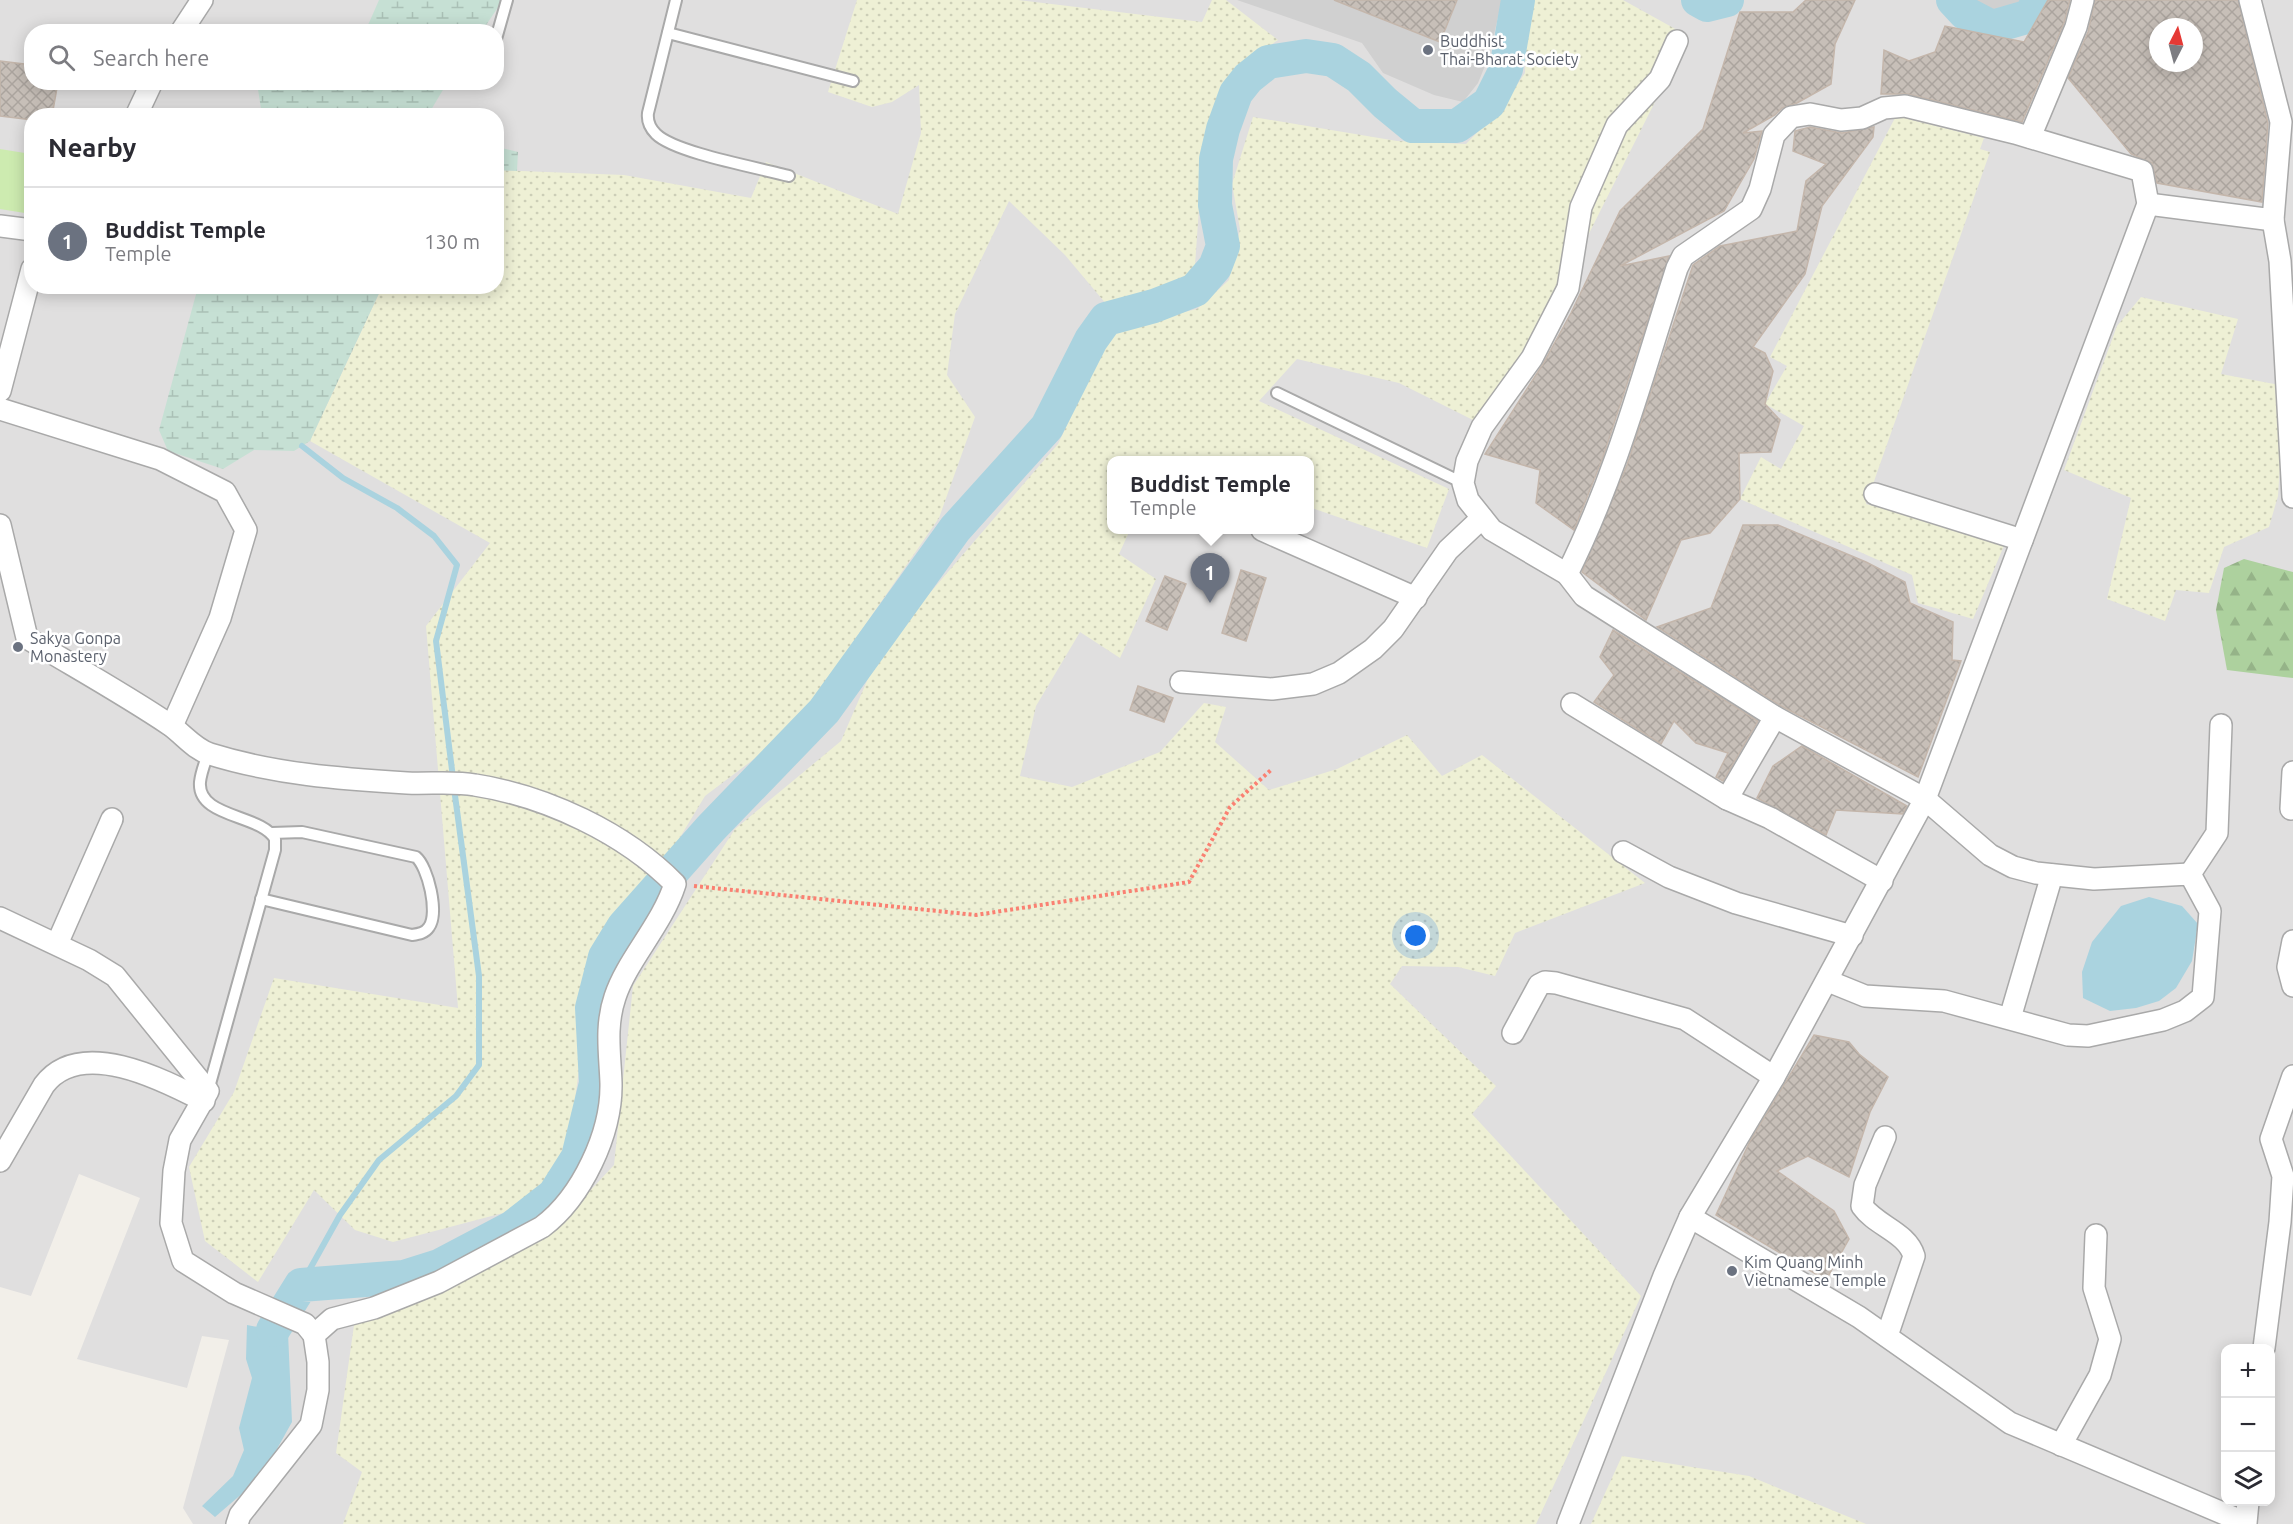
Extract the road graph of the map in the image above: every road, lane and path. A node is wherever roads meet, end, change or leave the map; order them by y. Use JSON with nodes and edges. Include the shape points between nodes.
{"nodes":[{"id":1,"x":202,"y":0,"type":"edge"},
{"id":2,"x":507,"y":0,"type":"edge"},
{"id":3,"x":676,"y":0,"type":"edge"},
{"id":4,"x":2083,"y":0,"type":"edge"},
{"id":5,"x":2250,"y":0,"type":"edge"},
{"id":6,"x":186,"y":24,"type":"edge"},
{"id":7,"x":500,"y":24,"type":"edge"},
{"id":8,"x":668,"y":33,"type":"junction"},
{"id":9,"x":1677,"y":41,"type":"dead end"},
{"id":10,"x":854,"y":81,"type":"dead end"},
{"id":11,"x":148,"y":90,"type":"edge"},
{"id":12,"x":140,"y":108,"type":"edge"},
{"id":13,"x":2030,"y":137,"type":"junction"},
{"id":14,"x":789,"y":176,"type":"dead end"},
{"id":15,"x":2148,"y":204,"type":"junction"},
{"id":16,"x":2273,"y":220,"type":"junction"},
{"id":17,"x":0,"y":226,"type":"edge"},
{"id":18,"x":24,"y":229,"type":"edge"},
{"id":19,"x":25,"y":294,"type":"edge"},
{"id":20,"x":0,"y":391,"type":"edge"},
{"id":21,"x":1277,"y":393,"type":"dead end"},
{"id":22,"x":0,"y":409,"type":"edge"},
{"id":23,"x":1463,"y":483,"type":"junction"},
{"id":24,"x":1875,"y":494,"type":"dead end"},
{"id":25,"x":2293,"y":497,"type":"edge"},
{"id":26,"x":1482,"y":518,"type":"junction"},
{"id":27,"x":0,"y":525,"type":"edge"},
{"id":28,"x":1271,"y":534,"type":"edge"},
{"id":29,"x":2022,"y":540,"type":"junction"},
{"id":30,"x":1567,"y":574,"type":"junction"},
{"id":31,"x":1416,"y":598,"type":"junction"},
{"id":32,"x":1181,"y":682,"type":"dead end"},
{"id":33,"x":1572,"y":704,"type":"dead end"},
{"id":34,"x":1775,"y":717,"type":"junction"},
{"id":35,"x":2221,"y":725,"type":"dead end"},
{"id":36,"x":172,"y":726,"type":"junction"},
{"id":37,"x":208,"y":754,"type":"junction"},
{"id":38,"x":1272,"y":769,"type":"dead end"},
{"id":39,"x":2293,"y":772,"type":"edge"},
{"id":40,"x":1727,"y":799,"type":"junction"},
{"id":41,"x":1925,"y":799,"type":"junction"},
{"id":42,"x":2291,"y":809,"type":"dead end"},
{"id":43,"x":112,"y":819,"type":"dead end"},
{"id":44,"x":272,"y":833,"type":"junction"},
{"id":45,"x":1623,"y":852,"type":"dead end"},
{"id":46,"x":2190,"y":874,"type":"junction"},
{"id":47,"x":2052,"y":875,"type":"junction"},
{"id":48,"x":1882,"y":881,"type":"junction"},
{"id":49,"x":675,"y":884,"type":"junction"},
{"id":50,"x":261,"y":899,"type":"junction"},
{"id":51,"x":0,"y":918,"type":"edge"},
{"id":52,"x":1852,"y":936,"type":"junction"},
{"id":53,"x":2293,"y":941,"type":"edge"},
{"id":54,"x":57,"y":945,"type":"junction"},
{"id":55,"x":1828,"y":981,"type":"junction"},
{"id":56,"x":2293,"y":986,"type":"edge"},
{"id":57,"x":2010,"y":1018,"type":"junction"},
{"id":58,"x":1513,"y":1033,"type":"dead end"},
{"id":59,"x":2293,"y":1076,"type":"edge"},
{"id":60,"x":1774,"y":1077,"type":"junction"},
{"id":61,"x":206,"y":1096,"type":"junction"},
{"id":62,"x":1885,"y":1137,"type":"dead end"},
{"id":63,"x":0,"y":1161,"type":"edge"},
{"id":64,"x":1690,"y":1217,"type":"junction"},
{"id":65,"x":2096,"y":1235,"type":"dead end"},
{"id":66,"x":314,"y":1335,"type":"junction"},
{"id":67,"x":1887,"y":1336,"type":"junction"},
{"id":68,"x":2265,"y":1344,"type":"edge"},
{"id":69,"x":2061,"y":1444,"type":"junction"},
{"id":70,"x":2248,"y":1506,"type":"edge"},
{"id":71,"x":237,"y":1524,"type":"edge"},
{"id":72,"x":1568,"y":1524,"type":"edge"},
{"id":73,"x":2246,"y":1524,"type":"edge"}],
"edges":[{"from":1,"to":6,"type":"street"},
{"from":2,"to":7,"type":"lane"},
{"from":3,"to":8,"type":"lane"},
{"from":4,"to":13,"type":"street","via":[[2076,27]]},
{"from":5,"to":16,"type":"street","via":[[2281,122]]},
{"from":8,"to":10,"type":"lane"},
{"from":8,"to":14,"type":"lane","via":[[647,119],[656,134],[689,150]]},
{"from":9,"to":23,"type":"street","via":[[1660,79],[1617,125],[1581,207],[1568,288],[1532,358],[1482,427],[1467,461]]},
{"from":11,"to":12,"type":"street"},
{"from":13,"to":15,"type":"street","via":[[2142,171]]},
{"from":13,"to":30,"type":"street","via":[[1905,106],[1884,108],[1862,118],[1841,120],[1810,114],[1791,117],[1783,123],[1774,135],[1751,209],[1683,256],[1677,267],[1615,466]]},
{"from":15,"to":16,"type":"street"},
{"from":15,"to":29,"type":"street"},
{"from":16,"to":25,"type":"street","via":[[2280,261]]},
{"from":17,"to":18,"type":"street"},
{"from":19,"to":20,"type":"street"},
{"from":21,"to":23,"type":"lane"},
{"from":22,"to":36,"type":"street","via":[[160,459],[225,492],[246,530],[220,618]]},
{"from":23,"to":26,"type":"street","via":[[1468,500]]},
{"from":24,"to":29,"type":"street"},
{"from":26,"to":30,"type":"street","via":[[1492,530]]},
{"from":26,"to":31,"type":"street","via":[[1448,550]]},
{"from":27,"to":36,"type":"street","via":[[27,638]]},
{"from":28,"to":31,"type":"street"},
{"from":29,"to":41,"type":"street"},
{"from":30,"to":34,"type":"street","via":[[1584,596]]},
{"from":31,"to":32,"type":"street","via":[[1394,629],[1373,649],[1339,673],[1313,684],[1272,689]]},
{"from":33,"to":40,"type":"street"},
{"from":34,"to":40,"type":"street"},
{"from":34,"to":41,"type":"street"},
{"from":35,"to":46,"type":"street","via":[[2217,832]]},
{"from":36,"to":37,"type":"street"},
{"from":37,"to":44,"type":"lane","via":[[200,782],[208,803]]},
{"from":37,"to":49,"type":"street","via":[[327,778],[472,784],[538,799],[627,844],[656,864]]},
{"from":38,"to":49,"type":"path","via":[[1230,807],[1189,882],[976,915]]},
{"from":39,"to":42,"type":"street"},
{"from":40,"to":48,"type":"street","via":[[1780,823]]},
{"from":41,"to":47,"type":"street","via":[[1990,855],[2013,867]]},
{"from":41,"to":48,"type":"street"},
{"from":43,"to":54,"type":"street"},
{"from":44,"to":50,"type":"lane","via":[[275,850]]},
{"from":44,"to":50,"type":"lane","via":[[302,832],[416,857],[426,870],[433,915],[423,933],[412,935]]},
{"from":45,"to":52,"type":"street","via":[[1669,877],[1736,903]]},
{"from":46,"to":47,"type":"street","via":[[2094,879]]},
{"from":46,"to":57,"type":"street","via":[[2210,911],[2203,998],[2163,1020],[2105,1034],[2068,1035]]},
{"from":47,"to":57,"type":"street"},
{"from":48,"to":52,"type":"street"},
{"from":49,"to":66,"type":"street","via":[[615,996],[608,1038],[610,1106],[600,1148],[552,1220],[439,1282],[374,1308],[332,1319]]},
{"from":50,"to":61,"type":"lane"},
{"from":51,"to":54,"type":"street"},
{"from":52,"to":55,"type":"street"},
{"from":53,"to":56,"type":"street","via":[[2288,967]]},
{"from":54,"to":61,"type":"street","via":[[116,976]]},
{"from":55,"to":57,"type":"street","via":[[1865,996],[1944,1001]]},
{"from":55,"to":60,"type":"street"},
{"from":58,"to":60,"type":"street","via":[[1539,985],[1556,983],[1685,1019]]},
{"from":59,"to":68,"type":"street","via":[[2271,1139],[2283,1176]]},
{"from":60,"to":64,"type":"street"},
{"from":61,"to":63,"type":"street","via":[[144,1071],[70,1065],[44,1085]]},
{"from":61,"to":66,"type":"street","via":[[180,1140],[174,1171],[171,1223],[183,1261],[234,1293],[305,1324]]},
{"from":62,"to":67,"type":"street","via":[[1865,1185],[1862,1206],[1869,1216],[1911,1246],[1914,1256]]},
{"from":64,"to":67,"type":"street"},
{"from":64,"to":72,"type":"street"},
{"from":65,"to":69,"type":"street","via":[[2094,1288],[2110,1339],[2100,1375]]},
{"from":66,"to":71,"type":"street","via":[[318,1390],[311,1425]]},
{"from":67,"to":69,"type":"street","via":[[2010,1423]]},
{"from":69,"to":73,"type":"street"},
{"from":70,"to":73,"type":"street"}]}
